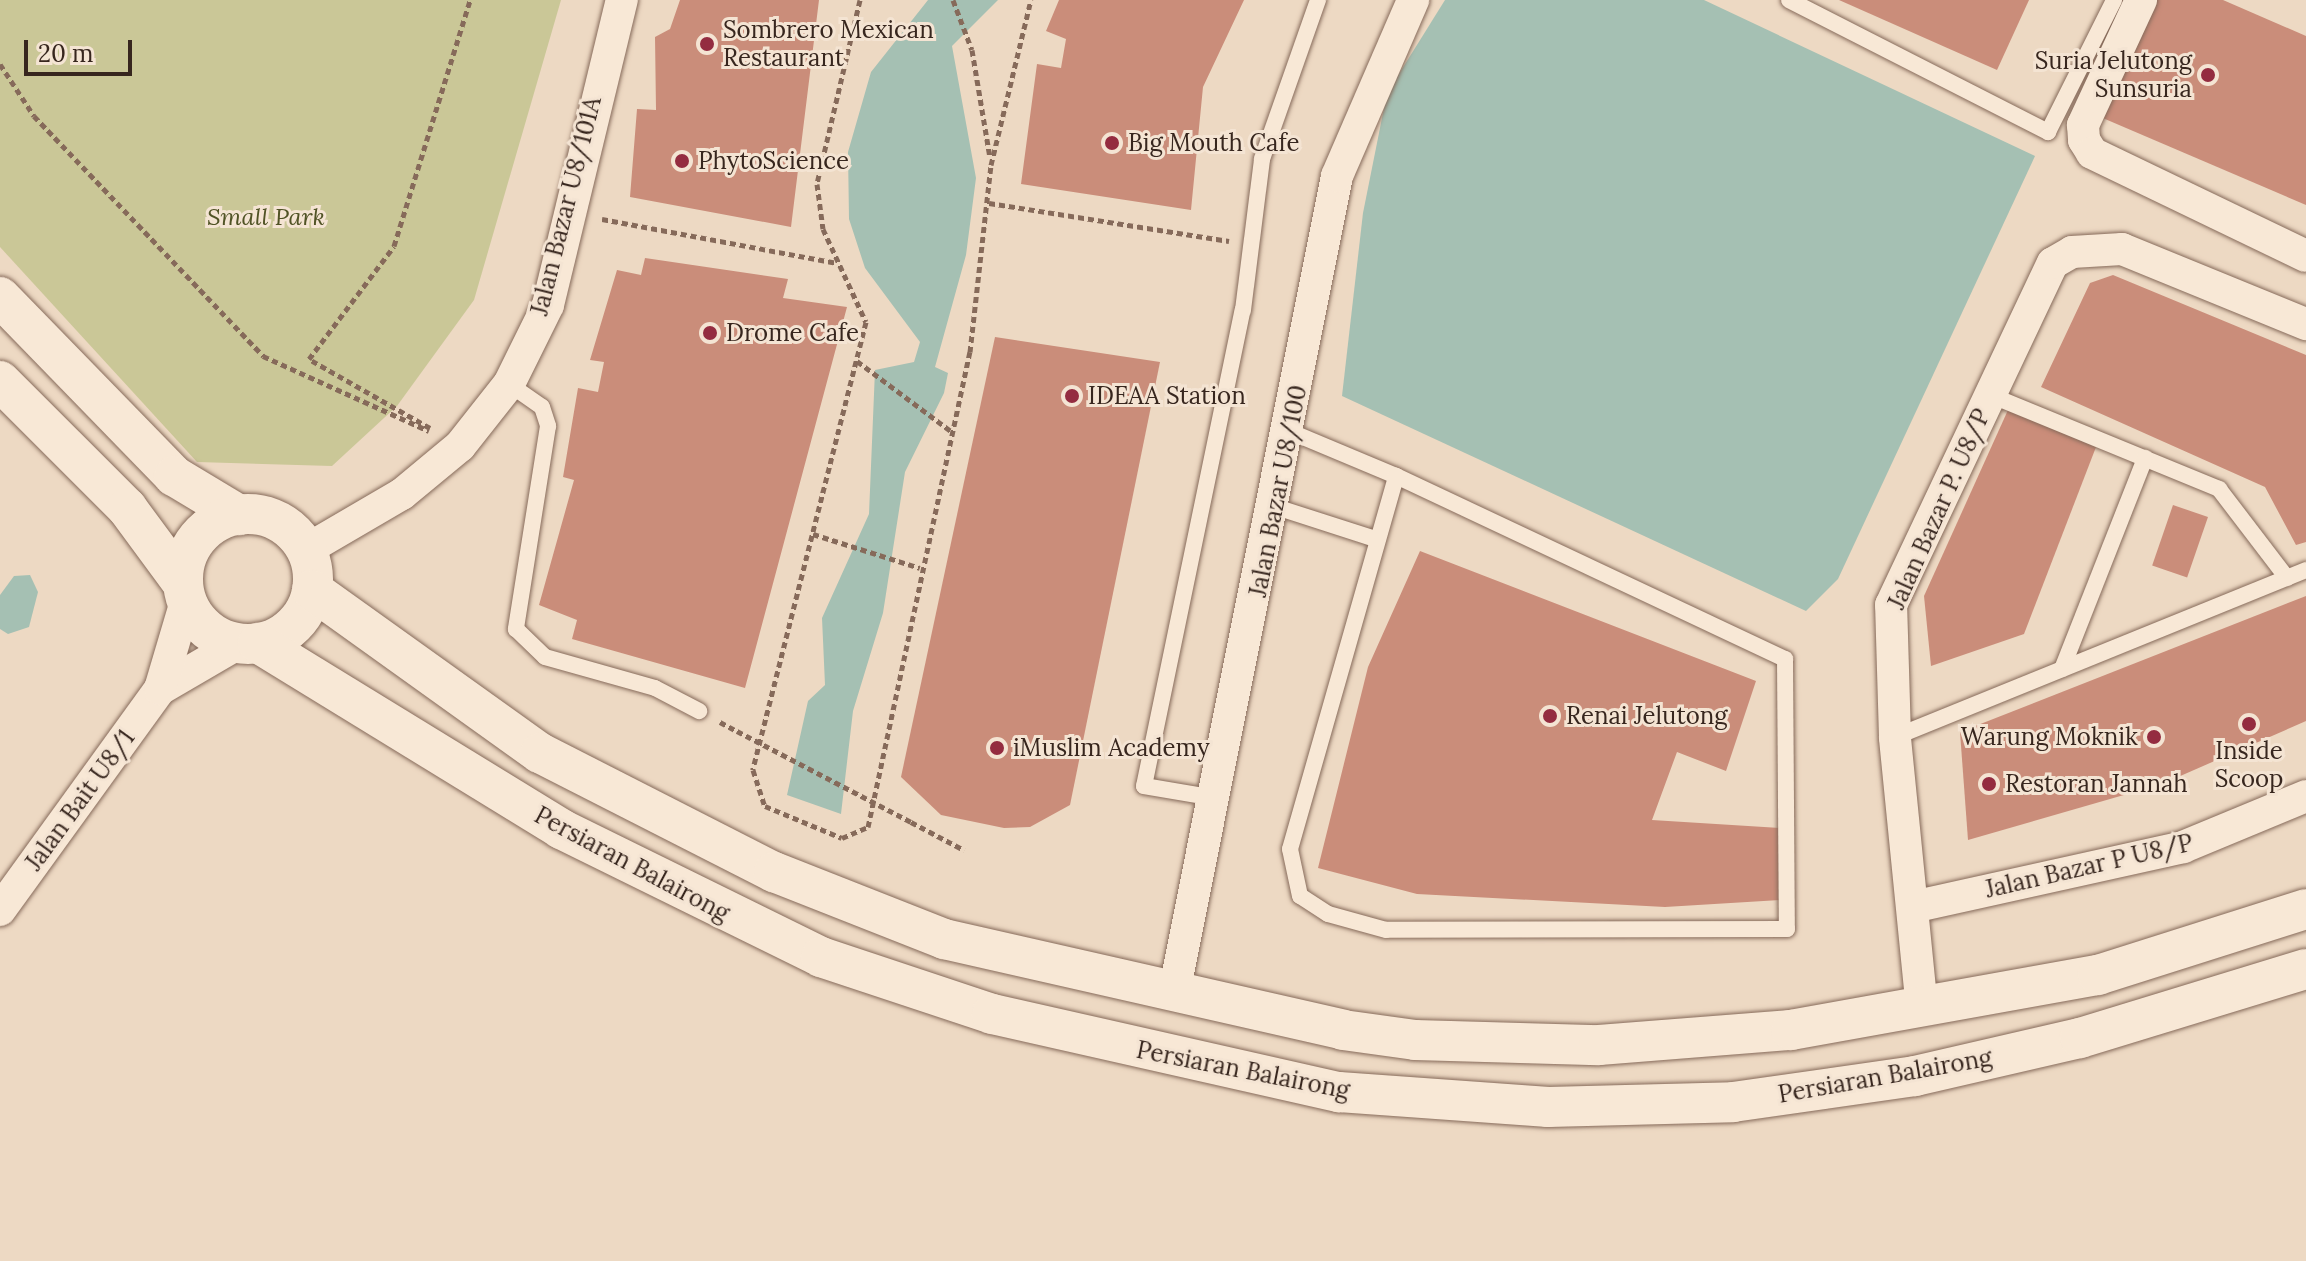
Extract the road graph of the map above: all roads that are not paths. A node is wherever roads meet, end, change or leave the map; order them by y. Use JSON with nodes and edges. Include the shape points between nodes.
{"nodes":[{"id":1,"x":622,"y":0,"type":"edge"},
{"id":2,"x":1318,"y":0,"type":"edge"},
{"id":3,"x":1413,"y":0,"type":"edge"},
{"id":4,"x":1789,"y":0,"type":"edge"},
{"id":5,"x":2114,"y":0,"type":"edge"},
{"id":6,"x":2141,"y":0,"type":"edge"},
{"id":7,"x":2306,"y":256,"type":"edge"},
{"id":8,"x":0,"y":297,"type":"edge"},
{"id":9,"x":2306,"y":324,"type":"edge"},
{"id":10,"x":0,"y":381,"type":"edge"},
{"id":11,"x":509,"y":384,"type":"junction"},
{"id":12,"x":1990,"y":395,"type":"junction"},
{"id":13,"x":1291,"y":432,"type":"junction"},
{"id":14,"x":2145,"y":458,"type":"junction"},
{"id":15,"x":1396,"y":476,"type":"junction"},
{"id":16,"x":1276,"y":507,"type":"junction"},
{"id":17,"x":239,"y":515,"type":"junction"},
{"id":18,"x":1375,"y":539,"type":"junction"},
{"id":19,"x":306,"y":550,"type":"junction"},
{"id":20,"x":2306,"y":570,"type":"edge"},
{"id":21,"x":2287,"y":578,"type":"junction"},
{"id":22,"x":312,"y":590,"type":"junction"},
{"id":23,"x":184,"y":593,"type":"junction"},
{"id":24,"x":248,"y":643,"type":"junction"},
{"id":25,"x":2062,"y":669,"type":"junction"},
{"id":26,"x":160,"y":689,"type":"junction"},
{"id":27,"x":699,"y":711,"type":"dead end"},
{"id":28,"x":1895,"y":737,"type":"junction"},
{"id":29,"x":2306,"y":796,"type":"edge"},
{"id":30,"x":1215,"y":798,"type":"junction"},
{"id":31,"x":1913,"y":907,"type":"junction"},
{"id":32,"x":2306,"y":909,"type":"edge"},
{"id":33,"x":0,"y":910,"type":"edge"},
{"id":34,"x":2306,"y":969,"type":"edge"},
{"id":35,"x":1174,"y":993,"type":"junction"},
{"id":36,"x":1922,"y":1009,"type":"junction"}],
"edges":[{"from":1,"to":11,"type":"street","name":"Jalan Bazar U8/101A","via":[[548,305]]},
{"from":2,"to":30,"type":"lane","via":[[1277,103],[1144,786]]},
{"from":3,"to":13,"type":"street","name":"Jalan Bazar U8/100","via":[[1337,176]]},
{"from":4,"to":5,"type":"lane","via":[[2048,132]]},
{"from":6,"to":7,"type":"street","via":[[2083,125],[2092,153]]},
{"from":8,"to":17,"type":"street","via":[[174,476]]},
{"from":9,"to":12,"type":"street","name":"Jalan Bazar P. U8/P","via":[[2142,255],[2097,248],[2053,263]]},
{"from":10,"to":23,"type":"street","via":[[127,508]]},
{"from":11,"to":19,"type":"street","name":"Jalan Bazar U8/101A","via":[[460,446],[402,494]]},
{"from":11,"to":27,"type":"lane","via":[[542,407],[548,426],[516,629],[545,657],[655,688]]},
{"from":12,"to":14,"type":"lane"},
{"from":12,"to":28,"type":"street","name":"Jalan Bazar P. U8/P","via":[[1891,605]]},
{"from":13,"to":15,"type":"lane"},
{"from":13,"to":16,"type":"street","name":"Jalan Bazar U8/100"},
{"from":14,"to":21,"type":"lane","via":[[2234,500]]},
{"from":14,"to":25,"type":"lane"},
{"from":15,"to":18,"type":"lane"},
{"from":15,"to":18,"type":"lane","via":[[1785,659],[1787,929],[1386,930],[1328,914],[1300,896],[1291,881],[1290,849]]},
{"from":16,"to":18,"type":"lane"},
{"from":16,"to":30,"type":"street","name":"Jalan Bazar U8/100"},
{"from":17,"to":19,"type":"street","via":[[278,521]]},
{"from":17,"to":23,"type":"street","via":[[212,526],[191,547]]},
{"from":19,"to":22,"type":"street"},
{"from":20,"to":21,"type":"lane"},
{"from":21,"to":25,"type":"lane"},
{"from":22,"to":24,"type":"street","via":[[294,625]]},
{"from":22,"to":35,"type":"street","via":[[540,753],[695,837],[944,939]]},
{"from":23,"to":24,"type":"street","via":[[206,630]]},
{"from":23,"to":26,"type":"street","name":"Jalan Bait U8/1"},
{"from":24,"to":26,"type":"street","name":"Jalan Bait U8/1"},
{"from":24,"to":34,"type":"street","name":"Persiaran Balairong","via":[[561,829],[821,957],[992,1014],[1339,1092],[1548,1107],[1733,1102],[1915,1076],[2080,1038]]},
{"from":25,"to":28,"type":"lane"},
{"from":26,"to":33,"type":"street","name":"Jalan Bait U8/1"},
{"from":28,"to":31,"type":"street","name":"Jalan Bazar P. U8/P"},
{"from":29,"to":31,"type":"street","name":"Jalan Bazar P U8/P","via":[[2183,847]]},
{"from":30,"to":35,"type":"street","name":"Jalan Bazar U8/100"},
{"from":31,"to":36,"type":"street","name":"Jalan Bazar P. U8/P"},
{"from":32,"to":36,"type":"street","via":[[2098,975]]},
{"from":35,"to":36,"type":"street","via":[[1415,1040],[1599,1045],[1760,1034]]}]}
